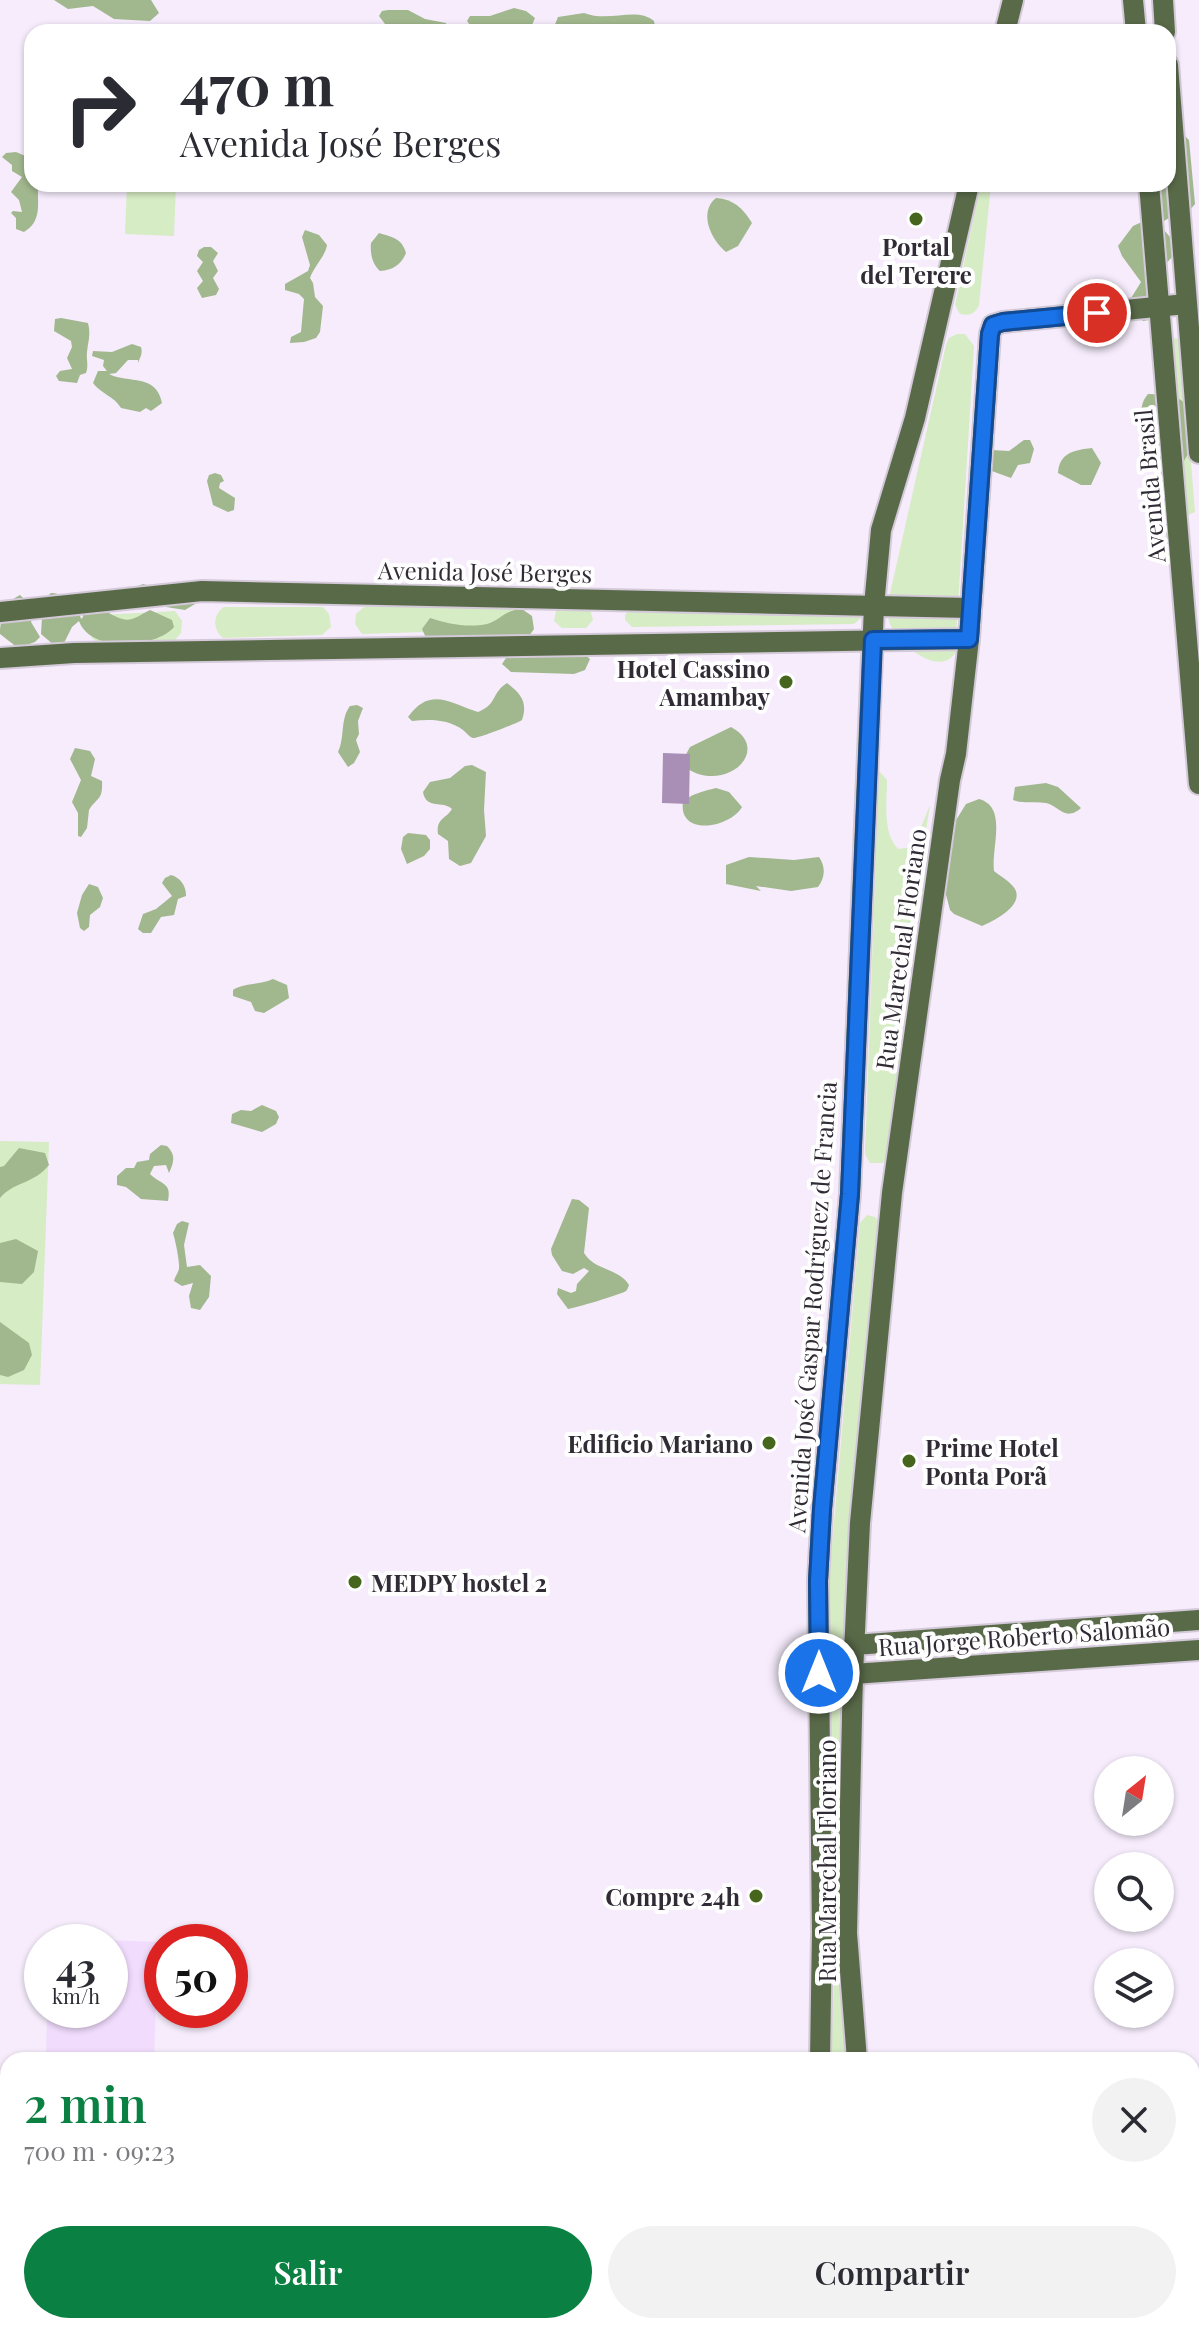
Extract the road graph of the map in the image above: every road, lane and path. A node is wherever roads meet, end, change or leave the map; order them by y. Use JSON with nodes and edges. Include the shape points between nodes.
{"nodes":[{"id":1,"x":1013,"y":0,"type":"edge"},
{"id":2,"x":1133,"y":0,"type":"edge"},
{"id":3,"x":1163,"y":0,"type":"edge"},
{"id":4,"x":1007,"y":24,"type":"edge"},
{"id":5,"x":1135,"y":24,"type":"edge"},
{"id":6,"x":1164,"y":24,"type":"edge"},
{"id":7,"x":1176,"y":171,"type":"edge"},
{"id":8,"x":967,"y":192,"type":"edge"},
{"id":9,"x":1150,"y":192,"type":"edge"},
{"id":10,"x":1186,"y":304,"type":"junction"},
{"id":11,"x":1160,"y":307,"type":"junction"},
{"id":12,"x":1199,"y":453,"type":"edge"},
{"id":13,"x":874,"y":606,"type":"junction"},
{"id":14,"x":970,"y":608,"type":"junction"},
{"id":15,"x":0,"y":612,"type":"edge"},
{"id":16,"x":969,"y":639,"type":"junction"},
{"id":17,"x":873,"y":640,"type":"junction"},
{"id":18,"x":0,"y":658,"type":"edge"},
{"id":19,"x":1199,"y":784,"type":"edge"},
{"id":20,"x":1199,"y":1620,"type":"edge"},
{"id":21,"x":1144,"y":1624,"type":"junction"},
{"id":22,"x":999,"y":1634,"type":"junction"},
{"id":23,"x":854,"y":1645,"type":"junction"},
{"id":24,"x":1199,"y":1650,"type":"edge"},
{"id":25,"x":1146,"y":1654,"type":"junction"},
{"id":26,"x":1001,"y":1665,"type":"junction"},
{"id":27,"x":853,"y":1674,"type":"junction"},
{"id":28,"x":820,"y":2052,"type":"edge"},
{"id":29,"x":856,"y":2052,"type":"edge"}],
"edges":[{"from":1,"to":4,"type":"main road"},
{"from":2,"to":5,"type":"main road"},
{"from":3,"to":6,"type":"main road"},
{"from":7,"to":10,"type":"main road"},
{"from":8,"to":13,"type":"main road","name":"Avenida José Gaspar Rodríguez de Francia","via":[[915,418],[881,530]]},
{"from":9,"to":11,"type":"main road","name":"Avenida Brasil"},
{"from":10,"to":11,"type":"main road"},
{"from":10,"to":12,"type":"main road"},
{"from":11,"to":14,"type":"main road","name":"Rua Marechal Floriano","via":[[993,325]]},
{"from":11,"to":19,"type":"main road","name":"Avenida Brasil"},
{"from":13,"to":14,"type":"main road","name":"Avenida José Berges"},
{"from":13,"to":15,"type":"main road","name":"Avenida José Berges","via":[[202,591]]},
{"from":13,"to":17,"type":"main road","name":"Avenida José Gaspar Rodríguez de Francia"},
{"from":14,"to":16,"type":"main road","name":"Rua Marechal Floriano"},
{"from":16,"to":17,"type":"main road"},
{"from":16,"to":23,"type":"main road","name":"Rua Marechal Floriano","via":[[892,1193],[860,1523]]},
{"from":17,"to":18,"type":"main road"},
{"from":17,"to":28,"type":"main road","name":"Avenida José Gaspar Rodríguez de Francia","via":[[850,1194],[818,1581]]},
{"from":20,"to":21,"type":"main road","name":"Rua Jorge Roberto Salomão"},
{"from":21,"to":22,"type":"main road","name":"Rua Jorge Roberto Salomão"},
{"from":21,"to":25,"type":"main road"},
{"from":22,"to":23,"type":"main road","name":"Rua Jorge Roberto Salomão"},
{"from":22,"to":26,"type":"main road"},
{"from":23,"to":27,"type":"main road","name":"Rua Marechal Floriano"},
{"from":24,"to":25,"type":"main road","name":"Rua Jorge Roberto Salomão"},
{"from":25,"to":26,"type":"main road","name":"Rua Jorge Roberto Salomão"},
{"from":26,"to":27,"type":"main road","name":"Rua Jorge Roberto Salomão"},
{"from":27,"to":29,"type":"main road","name":"Rua Marechal Floriano","via":[[847,1933]]}]}
